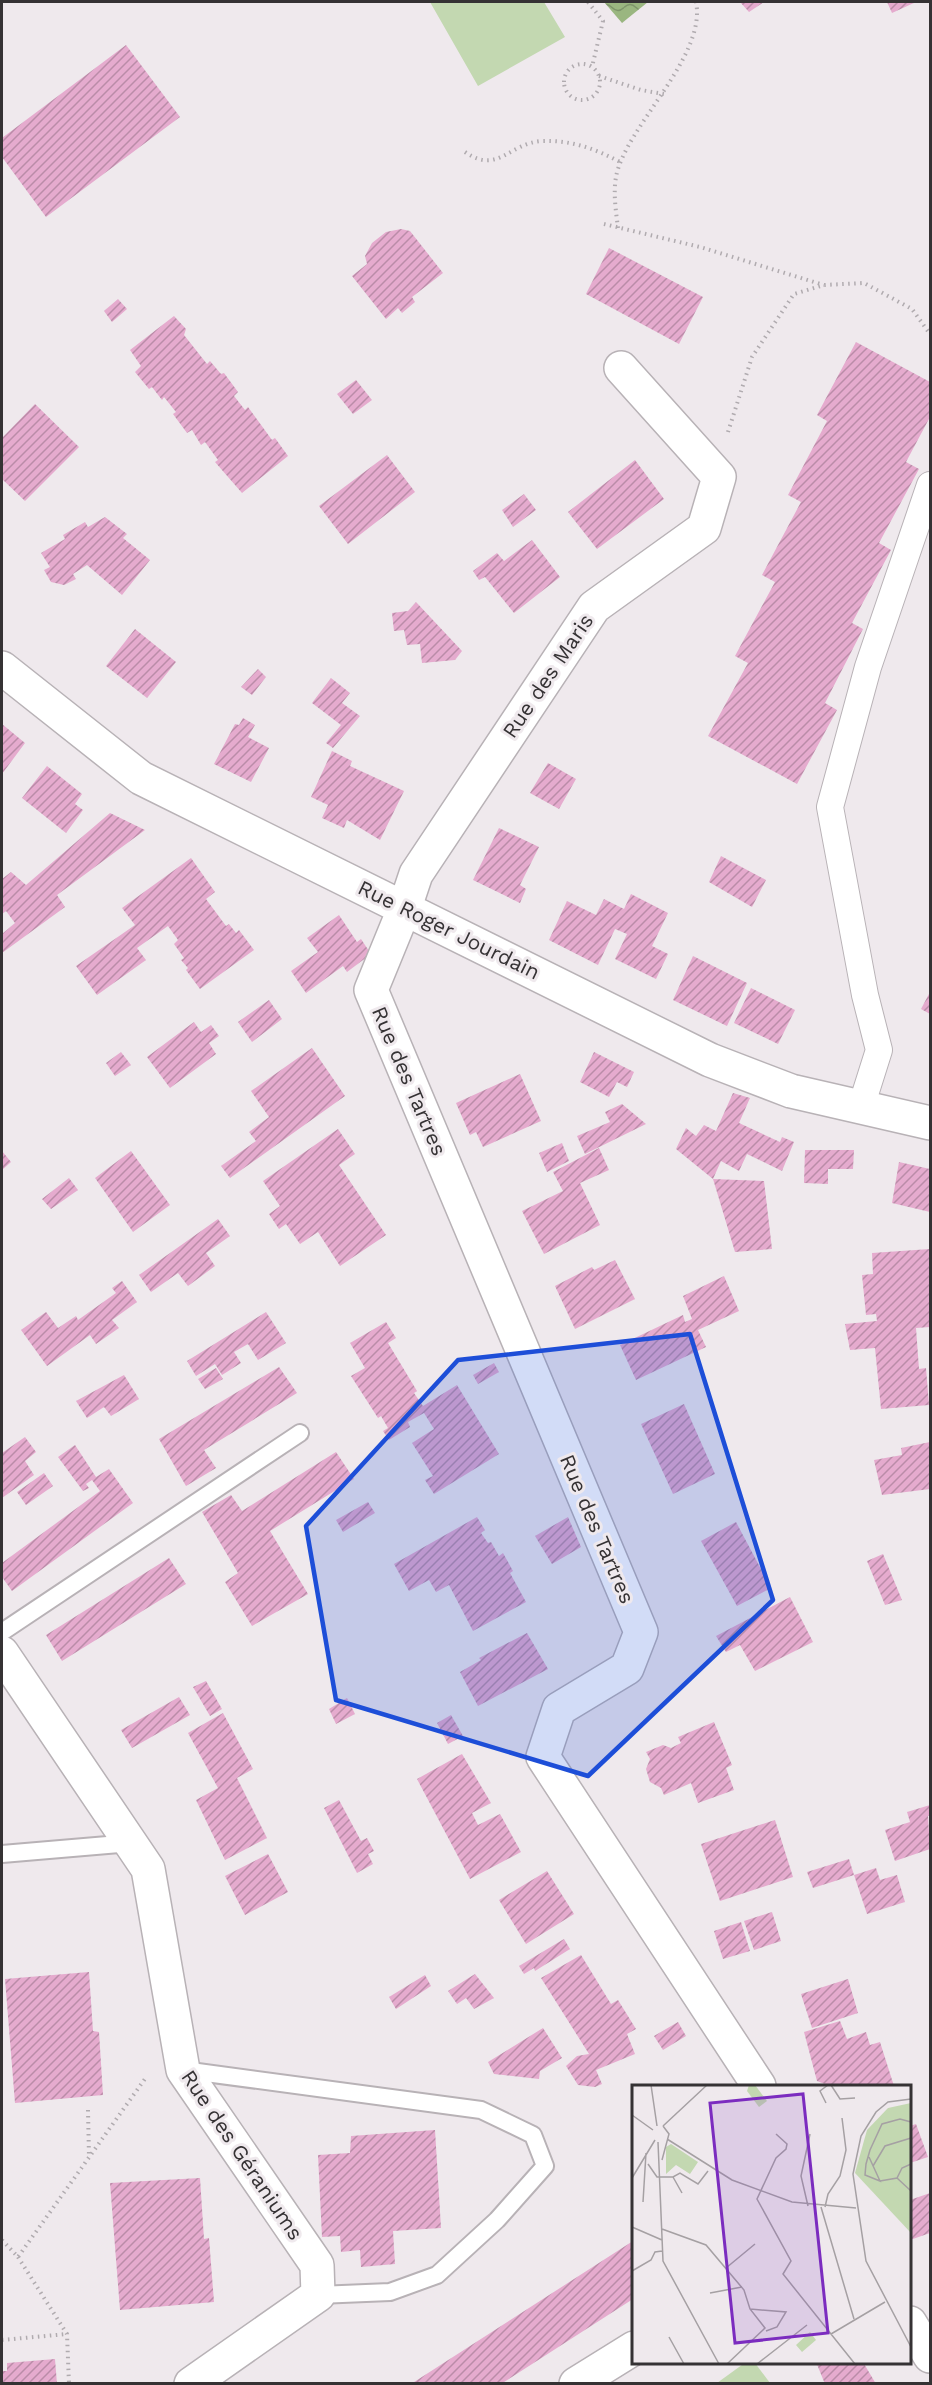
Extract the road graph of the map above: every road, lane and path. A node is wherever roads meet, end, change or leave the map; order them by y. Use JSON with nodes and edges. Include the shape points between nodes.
{"nodes":[{"id":1,"x":588,"y":2,"type":"edge"},
{"id":2,"x":696,"y":2,"type":"edge"},
{"id":3,"x":592,"y":67,"type":"junction"},
{"id":4,"x":599,"y":76,"type":"junction"},
{"id":5,"x":664,"y":94,"type":"junction"},
{"id":6,"x":465,"y":152,"type":"dead end"},
{"id":7,"x":622,"y":163,"type":"junction"},
{"id":8,"x":604,"y":224,"type":"dead end"},
{"id":9,"x":618,"y":228,"type":"junction"},
{"id":10,"x":824,"y":285,"type":"junction"},
{"id":11,"x":930,"y":334,"type":"edge"},
{"id":12,"x":621,"y":368,"type":"dead end"},
{"id":13,"x":719,"y":477,"type":"junction"},
{"id":14,"x":930,"y":485,"type":"edge"},
{"id":15,"x":2,"y":668,"type":"edge"},
{"id":16,"x":405,"y":907,"type":"junction"},
{"id":17,"x":861,"y":1107,"type":"junction"},
{"id":18,"x":930,"y":1123,"type":"edge"},
{"id":19,"x":300,"y":1433,"type":"dead end"},
{"id":20,"x":2,"y":1632,"type":"edge"},
{"id":21,"x":2,"y":1653,"type":"edge"},
{"id":22,"x":131,"y":1843,"type":"junction"},
{"id":23,"x":2,"y":1854,"type":"edge"},
{"id":24,"x":177,"y":2034,"type":"junction"},
{"id":25,"x":183,"y":2070,"type":"junction"},
{"id":26,"x":758,"y":2085,"type":"edge"},
{"id":27,"x":88,"y":2110,"type":"dead end"},
{"id":28,"x":89,"y":2157,"type":"junction"},
{"id":29,"x":2,"y":2240,"type":"edge"},
{"id":30,"x":18,"y":2257,"type":"junction"},
{"id":31,"x":318,"y":2295,"type":"junction"},
{"id":32,"x":911,"y":2326,"type":"edge"},
{"id":33,"x":67,"y":2334,"type":"junction"},
{"id":34,"x":2,"y":2340,"type":"edge"},
{"id":35,"x":632,"y":2349,"type":"edge"},
{"id":36,"x":930,"y":2356,"type":"edge"},
{"id":37,"x":69,"y":2384,"type":"edge"},
{"id":38,"x":191,"y":2384,"type":"edge"},
{"id":39,"x":576,"y":2384,"type":"edge"}],
"edges":[{"from":1,"to":3,"type":"path","via":[[603,21]]},
{"from":2,"to":5,"type":"path","via":[[692,38]]},
{"from":3,"to":4,"type":"path"},
{"from":3,"to":4,"type":"path","via":[[580,64],[570,68],[564,78],[569,94],[579,99],[591,98],[599,88]]},
{"from":4,"to":5,"type":"path"},
{"from":5,"to":7,"type":"path"},
{"from":6,"to":7,"type":"path","via":[[486,162],[522,145],[561,142],[593,147]]},
{"from":7,"to":9,"type":"path","via":[[616,176]]},
{"from":8,"to":9,"type":"path"},
{"from":9,"to":10,"type":"path"},
{"from":10,"to":11,"type":"path","via":[[864,283],[912,309]]},
{"from":10,"to":13,"type":"path","via":[[794,294],[752,357],[730,417]]},
{"from":12,"to":13,"type":"street"},
{"from":13,"to":16,"type":"street","name":"Rue des Maris","via":[[704,528],[594,607],[416,874]]},
{"from":14,"to":17,"type":"street","via":[[868,667],[830,807],[879,1050]]},
{"from":15,"to":16,"type":"street","name":"Rue Roger Jourdain","via":[[141,778]]},
{"from":16,"to":17,"type":"street","name":"Rue Roger Jourdain","via":[[710,1060],[791,1091]]},
{"from":16,"to":26,"type":"street","name":"Rue des Tartres","via":[[371,990],[641,1632],[627,1668],[559,1709],[543,1757]]},
{"from":17,"to":18,"type":"street","name":"Rue Roger Jourdain"},
{"from":19,"to":20,"type":"lane"},
{"from":21,"to":22,"type":"street","name":"Rue des Géraniums"},
{"from":22,"to":23,"type":"lane"},
{"from":22,"to":24,"type":"street","name":"Rue des Géraniums","via":[[148,1869]]},
{"from":24,"to":25,"type":"street","name":"Rue des Géraniums"},
{"from":24,"to":28,"type":"path"},
{"from":25,"to":31,"type":"street","name":"Rue des Géraniums","via":[[316,2265]]},
{"from":25,"to":31,"type":"lane","via":[[481,2110],[533,2135],[545,2166],[497,2220],[437,2275],[390,2292]]},
{"from":27,"to":28,"type":"path"},
{"from":28,"to":30,"type":"path"},
{"from":29,"to":30,"type":"path"},
{"from":30,"to":33,"type":"path"},
{"from":31,"to":38,"type":"street"},
{"from":32,"to":36,"type":"street"},
{"from":33,"to":34,"type":"path"},
{"from":33,"to":37,"type":"path"},
{"from":35,"to":39,"type":"street"}]}
